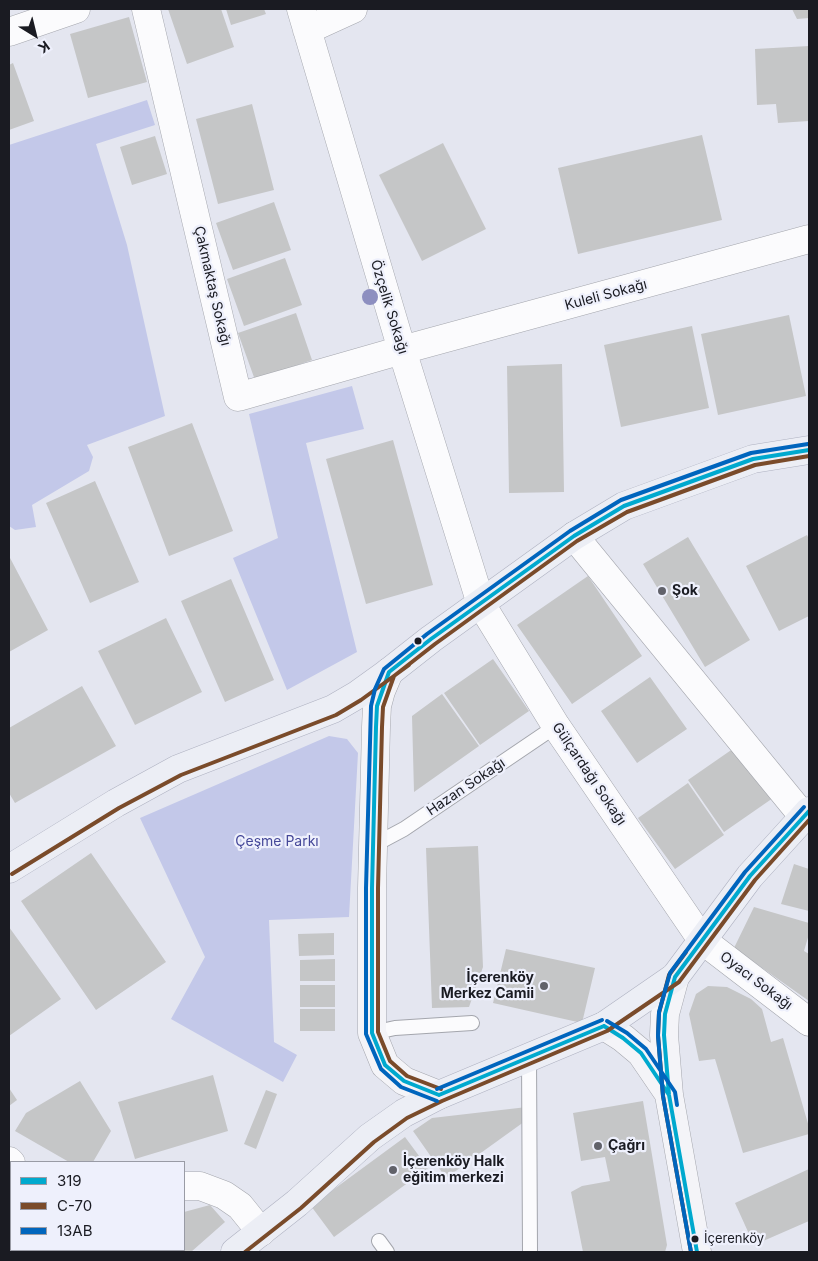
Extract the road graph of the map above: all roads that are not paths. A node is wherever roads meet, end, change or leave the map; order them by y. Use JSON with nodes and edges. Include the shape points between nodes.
{"nodes":[{"id":1,"x":76,"y":9,"type":"edge"},
{"id":2,"x":146,"y":9,"type":"edge"},
{"id":3,"x":354,"y":9,"type":"edge"},
{"id":4,"x":304,"y":19,"type":"edge"},
{"id":5,"x":9,"y":32,"type":"edge"},
{"id":6,"x":809,"y":239,"type":"edge"},
{"id":7,"x":402,"y":350,"type":"junction"},
{"id":8,"x":809,"y":450,"type":"edge"},
{"id":9,"x":574,"y":536,"type":"junction"},
{"id":10,"x":481,"y":604,"type":"junction"},
{"id":11,"x":389,"y":672,"type":"junction"},
{"id":12,"x":556,"y":726,"type":"junction"},
{"id":13,"x":806,"y":814,"type":"edge"},
{"id":14,"x":374,"y":846,"type":"junction"},
{"id":15,"x":9,"y":869,"type":"edge"},
{"id":16,"x":702,"y":940,"type":"junction"},
{"id":17,"x":675,"y":977,"type":"junction"},
{"id":18,"x":809,"y":1021,"type":"edge"},
{"id":19,"x":472,"y":1023,"type":"dead end"},
{"id":20,"x":604,"y":1026,"type":"junction"},
{"id":21,"x":372,"y":1033,"type":"junction"},
{"id":22,"x":529,"y":1057,"type":"junction"},
{"id":23,"x":439,"y":1096,"type":"junction"},
{"id":24,"x":670,"y":1096,"type":"junction"},
{"id":25,"x":185,"y":1186,"type":"edge"},
{"id":26,"x":261,"y":1232,"type":"junction"},
{"id":27,"x":235,"y":1252,"type":"edge"},
{"id":28,"x":530,"y":1252,"type":"edge"},
{"id":29,"x":697,"y":1252,"type":"edge"}],
"edges":[{"from":1,"to":5,"type":"street"},
{"from":2,"to":7,"type":"street","name":"Çakmaktaş Sokağı","via":[[238,397]]},
{"from":3,"to":4,"type":"street"},
{"from":4,"to":7,"type":"street","name":"Özçelik Sokağı"},
{"from":6,"to":7,"type":"street","name":"Kuleli Sokağı"},
{"from":7,"to":10,"type":"street","name":"Özçelik Sokağı"},
{"from":8,"to":9,"type":"main road","via":[[753,459],[624,506]]},
{"from":9,"to":10,"type":"main road"},
{"from":9,"to":13,"type":"street"},
{"from":10,"to":11,"type":"main road"},
{"from":10,"to":12,"type":"street","name":"Gülçardağı Sokağı"},
{"from":11,"to":14,"type":"main road","via":[[377,706]]},
{"from":11,"to":15,"type":"main road","via":[[333,709],[178,769]]},
{"from":12,"to":14,"type":"lane","name":"Hazan Sokağı","via":[[404,830]]},
{"from":12,"to":16,"type":"street","name":"Gülçardağı Sokağı"},
{"from":13,"to":16,"type":"main road","via":[[750,876]]},
{"from":14,"to":21,"type":"main road"},
{"from":16,"to":17,"type":"main road"},
{"from":16,"to":18,"type":"street","name":"Oyacı Sokağı"},
{"from":17,"to":20,"type":"main road"},
{"from":17,"to":24,"type":"main road","via":[[665,1014],[664,1035]]},
{"from":19,"to":21,"type":"lane","via":[[395,1028]]},
{"from":20,"to":22,"type":"main road"},
{"from":20,"to":24,"type":"main road","via":[[641,1053]]},
{"from":21,"to":23,"type":"main road","via":[[385,1065],[404,1081]]},
{"from":22,"to":23,"type":"main road"},
{"from":22,"to":28,"type":"lane"},
{"from":23,"to":26,"type":"main road","via":[[404,1113],[370,1137]]},
{"from":24,"to":29,"type":"main road"},
{"from":25,"to":26,"type":"street","via":[[200,1186],[224,1195],[240,1206]]},
{"from":26,"to":27,"type":"main road"}]}
